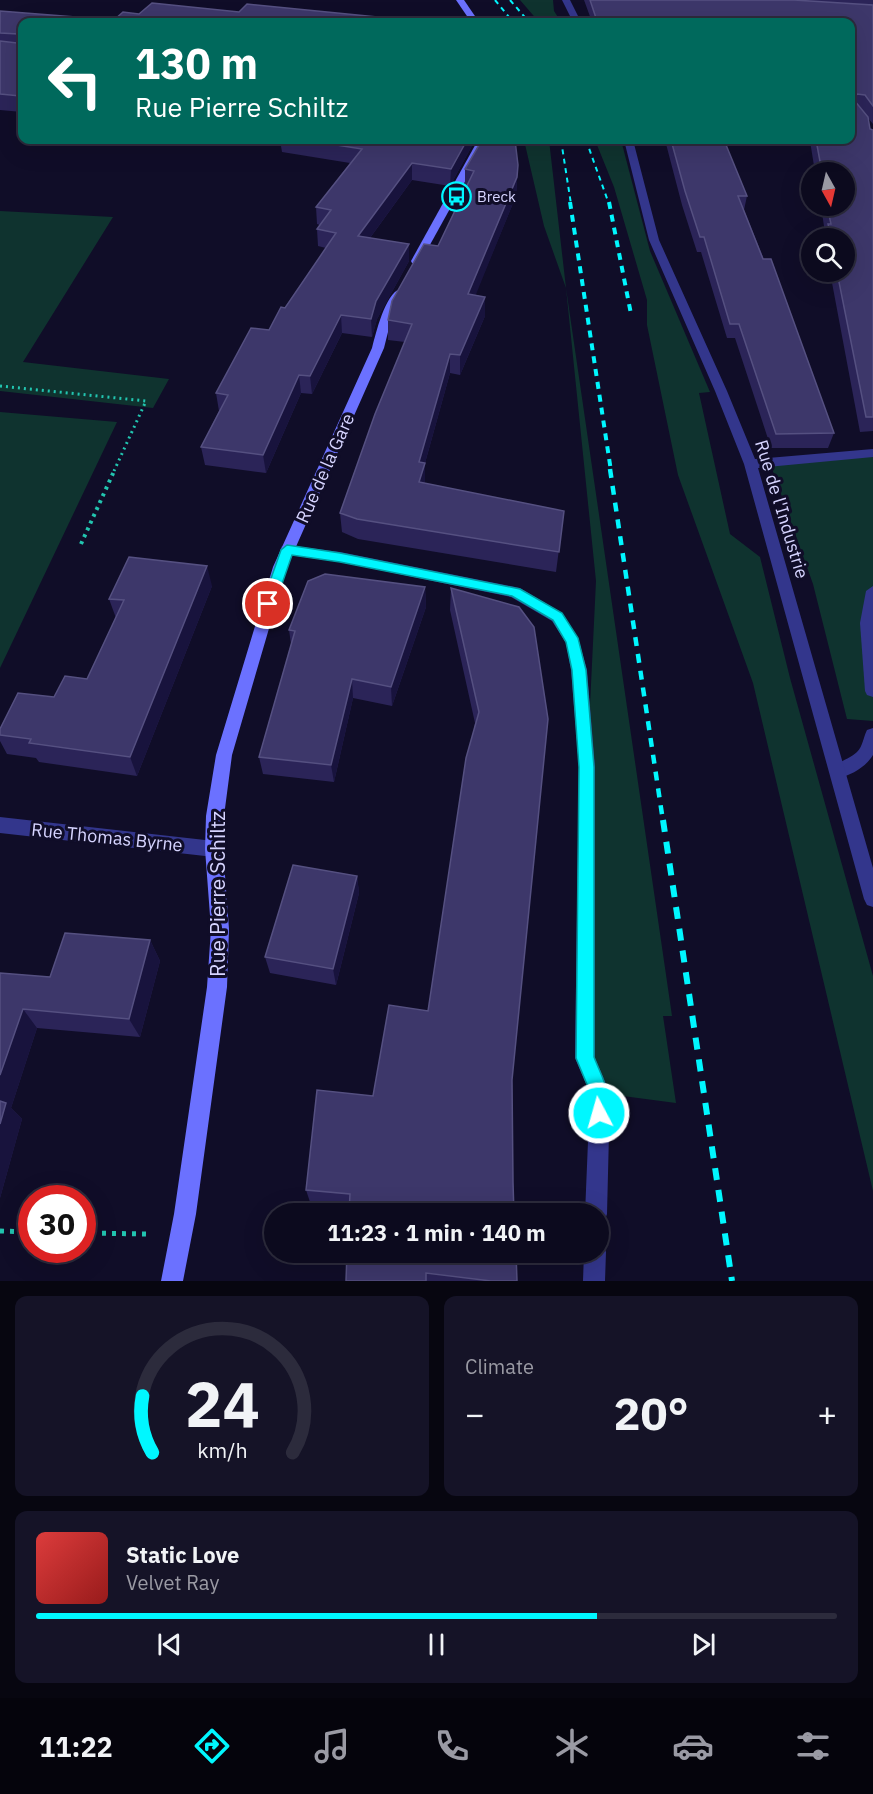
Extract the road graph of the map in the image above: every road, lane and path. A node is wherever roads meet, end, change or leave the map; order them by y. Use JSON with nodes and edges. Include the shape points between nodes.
{"nodes":[{"id":1,"x":460,"y":0,"type":"edge"},
{"id":2,"x":566,"y":0,"type":"edge"},
{"id":3,"x":472,"y":18,"type":"edge"},
{"id":4,"x":575,"y":18,"type":"edge"},
{"id":5,"x":481,"y":144,"type":"edge"},
{"id":6,"x":629,"y":144,"type":"edge"},
{"id":7,"x":0,"y":386,"type":"edge"},
{"id":8,"x":873,"y":453,"type":"edge"},
{"id":9,"x":750,"y":464,"type":"junction"},
{"id":10,"x":81,"y":543,"type":"dead end"},
{"id":11,"x":287,"y":550,"type":"junction"},
{"id":12,"x":873,"y":591,"type":"edge"},
{"id":13,"x":873,"y":691,"type":"edge"},
{"id":14,"x":873,"y":735,"type":"edge"},
{"id":15,"x":838,"y":772,"type":"junction"},
{"id":16,"x":0,"y":825,"type":"edge"},
{"id":17,"x":214,"y":849,"type":"junction"},
{"id":18,"x":873,"y":899,"type":"edge"},
{"id":19,"x":596,"y":1203,"type":"edge"},
{"id":20,"x":0,"y":1231,"type":"edge"},
{"id":21,"x":18,"y":1232,"type":"edge"},
{"id":22,"x":96,"y":1233,"type":"edge"},
{"id":23,"x":181,"y":1235,"type":"junction"},
{"id":24,"x":595,"y":1263,"type":"edge"},
{"id":25,"x":172,"y":1281,"type":"edge"},
{"id":26,"x":594,"y":1281,"type":"edge"}],
"edges":[{"from":1,"to":3,"type":"main road"},
{"from":2,"to":4,"type":"street"},
{"from":5,"to":11,"type":"main road","name":"Rue de la Gare","via":[[385,320],[378,348]]},
{"from":6,"to":9,"type":"street","name":"Rue de l'Industrie","via":[[654,240]]},
{"from":7,"to":10,"type":"path","via":[[146,401]]},
{"from":8,"to":9,"type":"street"},
{"from":9,"to":15,"type":"street","name":"Rue de l'Industrie"},
{"from":11,"to":17,"type":"main road","name":"Rue Pierre Schiltz","via":[[224,755],[214,816]]},
{"from":11,"to":19,"type":"street","name":"Rue de la Gare","via":[[515,592],[557,616],[573,642],[587,767],[585,1058],[600,1093]]},
{"from":12,"to":13,"type":"street","via":[[867,623]]},
{"from":14,"to":15,"type":"street","via":[[860,762]]},
{"from":15,"to":18,"type":"street","name":"Rue de l'Industrie"},
{"from":16,"to":17,"type":"street","name":"Rue Thomas Byrne"},
{"from":17,"to":23,"type":"main road","name":"Rue Pierre Schiltz","via":[[220,929],[217,987]]},
{"from":20,"to":21,"type":"path"},
{"from":22,"to":23,"type":"path"},
{"from":23,"to":25,"type":"main road","name":"Rue Pierre Schiltz"},
{"from":24,"to":26,"type":"street"}]}
